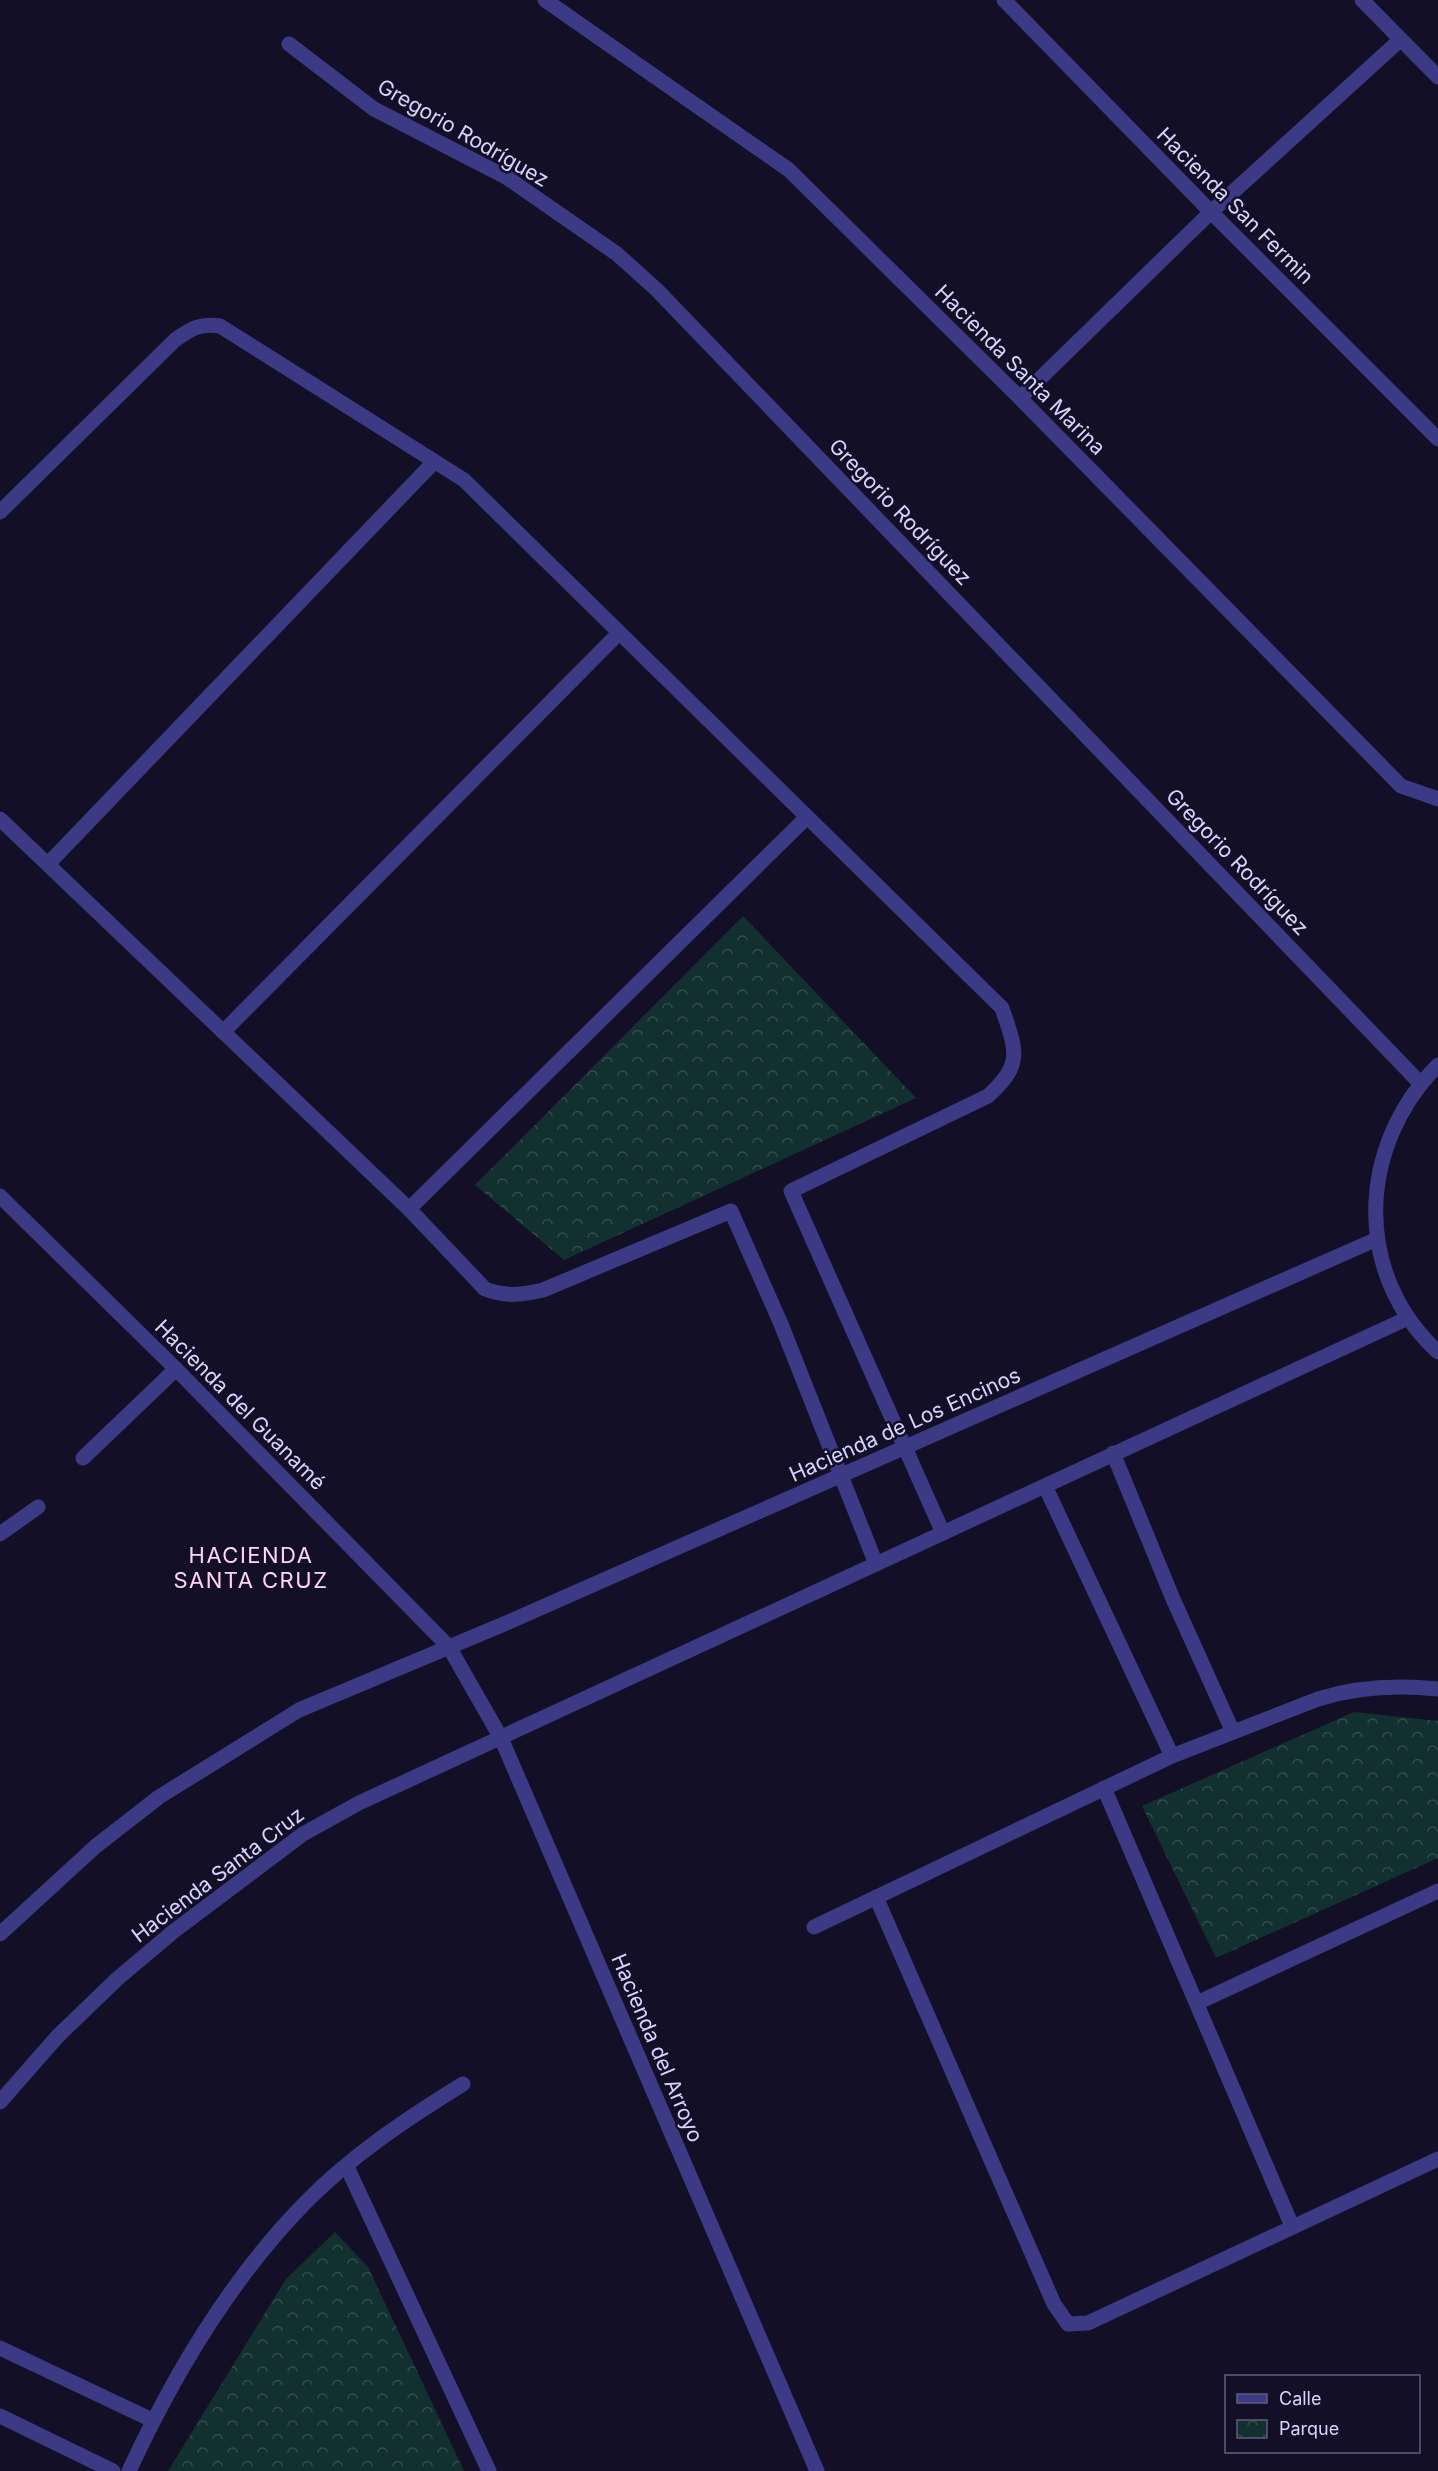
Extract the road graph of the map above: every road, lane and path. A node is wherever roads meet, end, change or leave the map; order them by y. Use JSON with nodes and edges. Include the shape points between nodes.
{"nodes":[{"id":1,"x":545,"y":0,"type":"edge"},
{"id":2,"x":1004,"y":0,"type":"edge"},
{"id":3,"x":1362,"y":0,"type":"edge"},
{"id":4,"x":1400,"y":40,"type":"junction"},
{"id":5,"x":289,"y":44,"type":"dead end"},
{"id":6,"x":1438,"y":77,"type":"edge"},
{"id":7,"x":1211,"y":212,"type":"junction"},
{"id":8,"x":1020,"y":398,"type":"junction"},
{"id":9,"x":1438,"y":439,"type":"edge"},
{"id":10,"x":434,"y":462,"type":"junction"},
{"id":11,"x":0,"y":512,"type":"edge"},
{"id":12,"x":619,"y":633,"type":"junction"},
{"id":13,"x":1438,"y":799,"type":"edge"},
{"id":14,"x":807,"y":817,"type":"junction"},
{"id":15,"x":0,"y":819,"type":"edge"},
{"id":16,"x":48,"y":864,"type":"junction"},
{"id":17,"x":222,"y":1032,"type":"junction"},
{"id":18,"x":1438,"y":1065,"type":"edge"},
{"id":19,"x":1420,"y":1083,"type":"junction"},
{"id":20,"x":0,"y":1196,"type":"edge"},
{"id":21,"x":409,"y":1209,"type":"junction"},
{"id":22,"x":1377,"y":1239,"type":"junction"},
{"id":23,"x":1408,"y":1318,"type":"junction"},
{"id":24,"x":1438,"y":1352,"type":"edge"},
{"id":25,"x":176,"y":1369,"type":"junction"},
{"id":26,"x":905,"y":1447,"type":"junction"},
{"id":27,"x":1113,"y":1453,"type":"junction"},
{"id":28,"x":83,"y":1458,"type":"dead end"},
{"id":29,"x":841,"y":1476,"type":"junction"},
{"id":30,"x":1045,"y":1486,"type":"junction"},
{"id":31,"x":38,"y":1508,"type":"dead end"},
{"id":32,"x":943,"y":1533,"type":"junction"},
{"id":33,"x":0,"y":1534,"type":"edge"},
{"id":34,"x":876,"y":1564,"type":"junction"},
{"id":35,"x":449,"y":1647,"type":"junction"},
{"id":36,"x":1438,"y":1689,"type":"edge"},
{"id":37,"x":1233,"y":1732,"type":"junction"},
{"id":38,"x":501,"y":1738,"type":"junction"},
{"id":39,"x":1172,"y":1756,"type":"junction"},
{"id":40,"x":1104,"y":1788,"type":"junction"},
{"id":41,"x":1438,"y":1891,"type":"edge"},
{"id":42,"x":876,"y":1897,"type":"junction"},
{"id":43,"x":814,"y":1927,"type":"dead end"},
{"id":44,"x":0,"y":1934,"type":"edge"},
{"id":45,"x":1197,"y":2003,"type":"junction"},
{"id":46,"x":463,"y":2084,"type":"dead end"},
{"id":47,"x":0,"y":2102,"type":"edge"},
{"id":48,"x":1438,"y":2159,"type":"edge"},
{"id":49,"x":347,"y":2167,"type":"junction"},
{"id":50,"x":1292,"y":2226,"type":"junction"},
{"id":51,"x":0,"y":2348,"type":"edge"},
{"id":52,"x":0,"y":2416,"type":"edge"},
{"id":53,"x":153,"y":2420,"type":"junction"},
{"id":54,"x":113,"y":2471,"type":"edge"},
{"id":55,"x":129,"y":2471,"type":"edge"},
{"id":56,"x":489,"y":2471,"type":"edge"},
{"id":57,"x":817,"y":2471,"type":"edge"}],
"edges":[{"from":1,"to":8,"type":"street","name":"Hacienda Santa Marina","via":[[789,170]]},
{"from":2,"to":7,"type":"street","name":"Hacienda San Fermin"},
{"from":3,"to":4,"type":"street"},
{"from":4,"to":6,"type":"street"},
{"from":4,"to":7,"type":"street"},
{"from":5,"to":19,"type":"street","name":"Gregorio Rodríguez","via":[[374,109],[506,177],[633,268]]},
{"from":7,"to":8,"type":"street"},
{"from":7,"to":9,"type":"street","name":"Hacienda San Fermin"},
{"from":8,"to":13,"type":"street","name":"Hacienda Santa Marina","via":[[1401,786]]},
{"from":10,"to":11,"type":"street","via":[[234,333],[205,324],[176,340]]},
{"from":10,"to":12,"type":"street","via":[[464,480]]},
{"from":10,"to":16,"type":"street"},
{"from":12,"to":14,"type":"street"},
{"from":12,"to":17,"type":"street"},
{"from":14,"to":21,"type":"street"},
{"from":14,"to":26,"type":"street","via":[[1002,1008],[1012,1039],[1014,1066],[988,1096],[790,1191]]},
{"from":15,"to":16,"type":"street"},
{"from":16,"to":17,"type":"street"},
{"from":17,"to":21,"type":"street"},
{"from":18,"to":19,"type":"street"},
{"from":19,"to":22,"type":"street","via":[[1401,1111],[1378,1173]]},
{"from":20,"to":25,"type":"street","name":"Hacienda del Guanamé"},
{"from":21,"to":29,"type":"street","via":[[485,1290],[501,1296],[543,1290],[731,1212],[781,1324]]},
{"from":22,"to":23,"type":"street","via":[[1394,1293]]},
{"from":22,"to":26,"type":"street","name":"Hacienda de Los Encinos"},
{"from":23,"to":24,"type":"street"},
{"from":23,"to":27,"type":"street"},
{"from":25,"to":28,"type":"street"},
{"from":25,"to":35,"type":"street","name":"Hacienda del Guanamé"},
{"from":26,"to":29,"type":"street","name":"Hacienda de Los Encinos"},
{"from":26,"to":32,"type":"street"},
{"from":27,"to":30,"type":"street"},
{"from":27,"to":37,"type":"street"},
{"from":29,"to":34,"type":"street"},
{"from":29,"to":35,"type":"street","name":"Hacienda de Los Encinos"},
{"from":30,"to":32,"type":"street"},
{"from":30,"to":39,"type":"street"},
{"from":31,"to":33,"type":"street"},
{"from":32,"to":34,"type":"street"},
{"from":34,"to":38,"type":"street"},
{"from":35,"to":38,"type":"street","name":"Hacienda del Arroyo"},
{"from":35,"to":44,"type":"street","via":[[298,1710],[159,1797],[96,1846]]},
{"from":36,"to":37,"type":"street","via":[[1413,1686],[1339,1692]]},
{"from":37,"to":39,"type":"street"},
{"from":38,"to":47,"type":"street","name":"Hacienda Santa Cruz","via":[[359,1803],[303,1834],[117,1979],[57,2037]]},
{"from":38,"to":57,"type":"street","name":"Hacienda del Arroyo"},
{"from":39,"to":40,"type":"street"},
{"from":40,"to":42,"type":"street"},
{"from":40,"to":45,"type":"street"},
{"from":41,"to":45,"type":"street"},
{"from":42,"to":43,"type":"street"},
{"from":42,"to":50,"type":"street","via":[[1054,2304],[1068,2324],[1088,2323]]},
{"from":45,"to":50,"type":"street"},
{"from":46,"to":49,"type":"street","via":[[400,2123]]},
{"from":48,"to":50,"type":"street"},
{"from":49,"to":53,"type":"street","via":[[308,2200],[271,2240],[185,2360]]},
{"from":49,"to":56,"type":"street"},
{"from":51,"to":53,"type":"street"},
{"from":52,"to":54,"type":"street"},
{"from":53,"to":55,"type":"street"}]}
